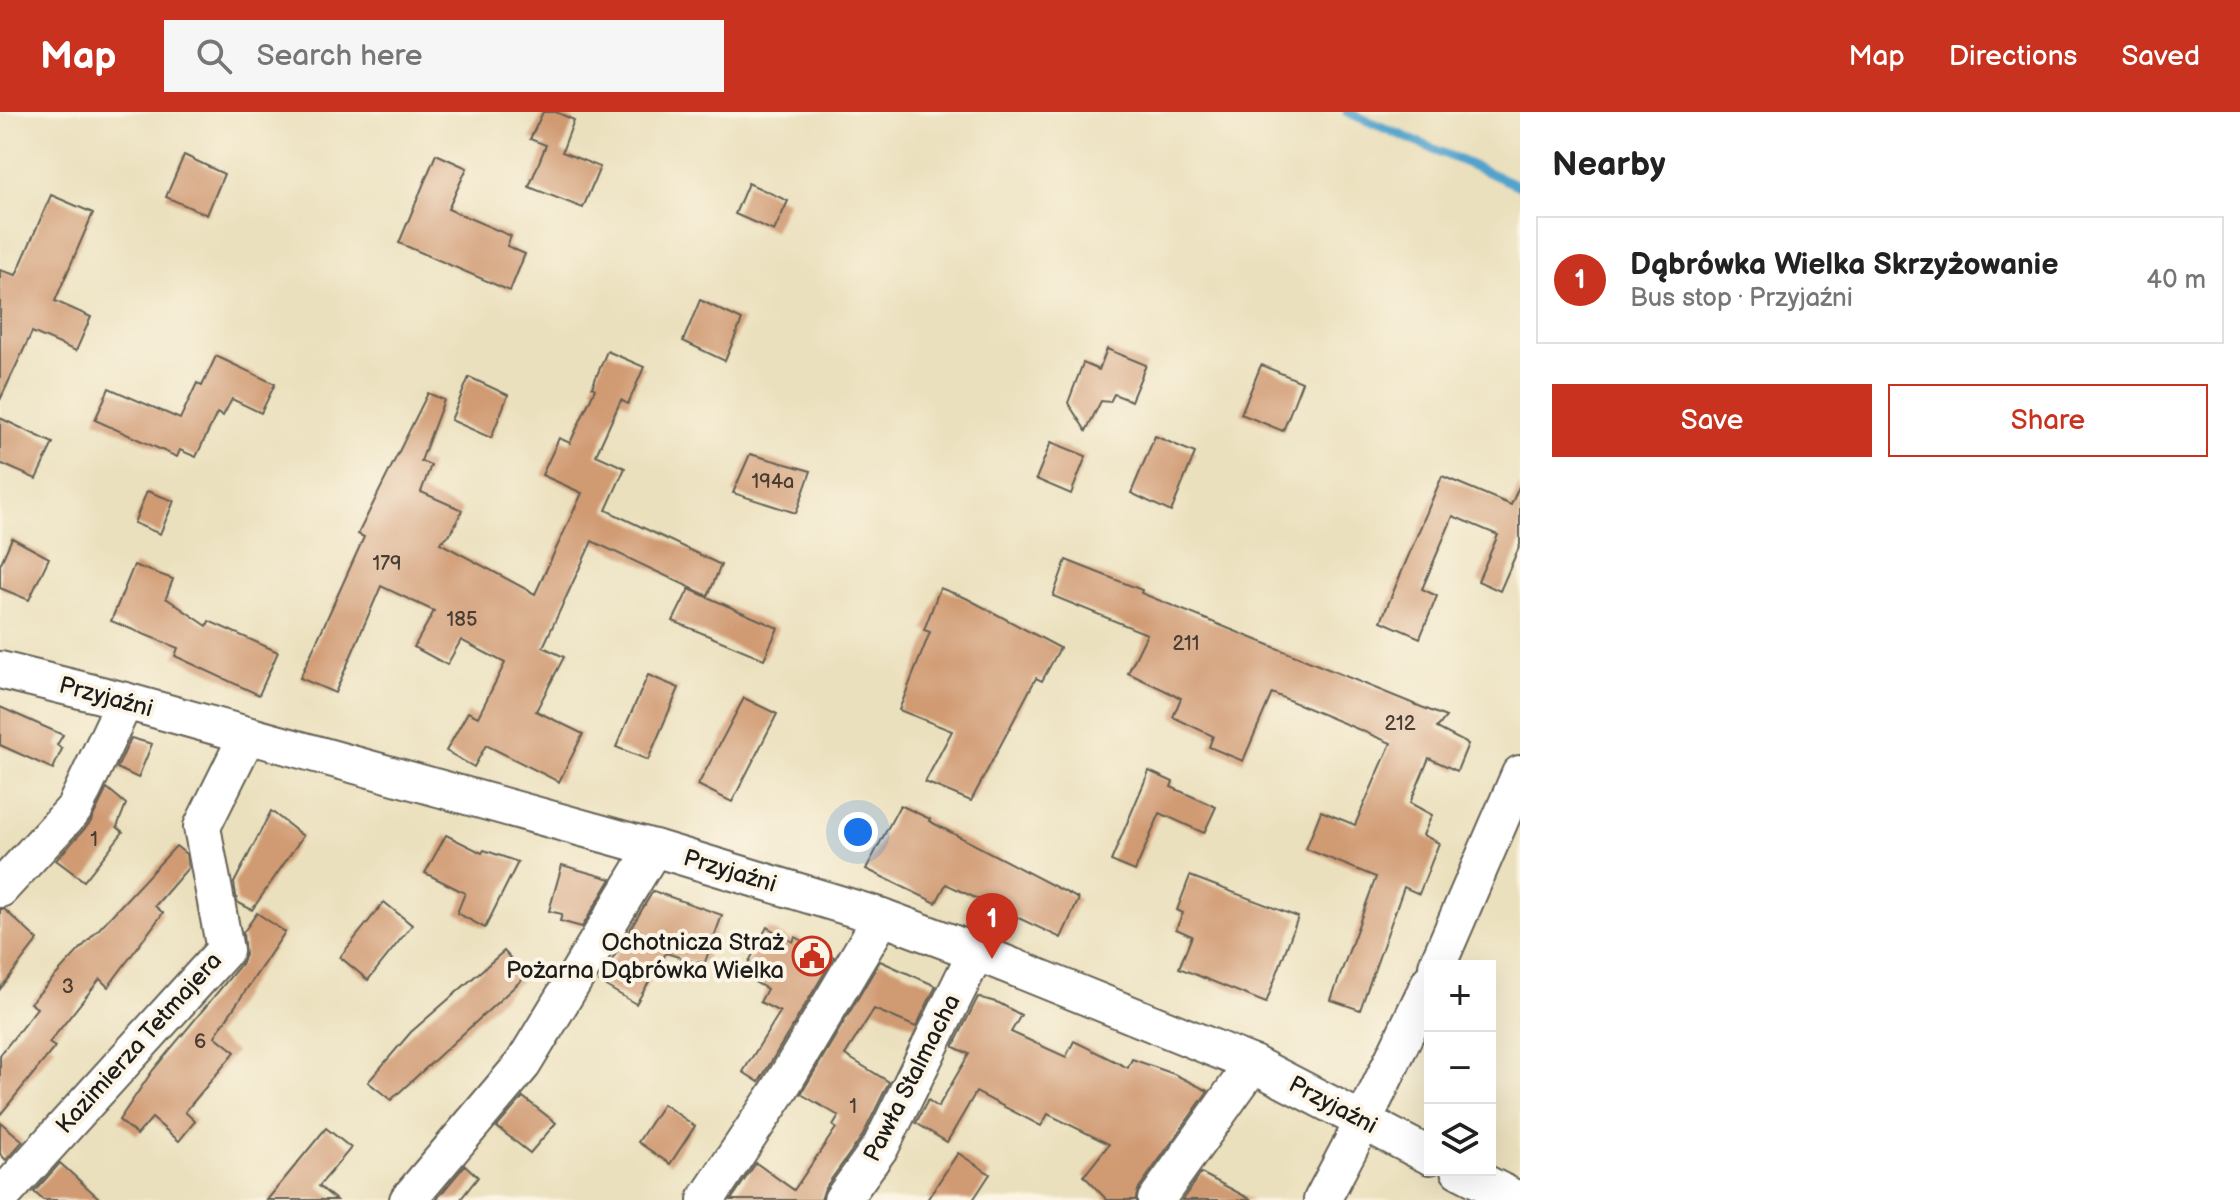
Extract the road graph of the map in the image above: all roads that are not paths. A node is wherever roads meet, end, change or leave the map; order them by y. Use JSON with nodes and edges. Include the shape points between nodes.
{"nodes":[{"id":1,"x":0,"y":670,"type":"edge"},
{"id":2,"x":125,"y":701,"type":"junction"},
{"id":3,"x":247,"y":736,"type":"junction"},
{"id":4,"x":1520,"y":774,"type":"edge"},
{"id":5,"x":654,"y":848,"type":"junction"},
{"id":6,"x":0,"y":889,"type":"edge"},
{"id":7,"x":882,"y":917,"type":"junction"},
{"id":8,"x":976,"y":952,"type":"junction"},
{"id":9,"x":1440,"y":960,"type":"edge"},
{"id":10,"x":1424,"y":995,"type":"edge"},
{"id":11,"x":1253,"y":1064,"type":"junction"},
{"id":12,"x":1363,"y":1122,"type":"junction"},
{"id":13,"x":1424,"y":1153,"type":"edge"},
{"id":14,"x":1471,"y":1176,"type":"edge"},
{"id":15,"x":0,"y":1198,"type":"edge"},
{"id":16,"x":408,"y":1200,"type":"edge"},
{"id":17,"x":706,"y":1200,"type":"edge"},
{"id":18,"x":842,"y":1200,"type":"edge"},
{"id":19,"x":1156,"y":1200,"type":"edge"},
{"id":20,"x":1322,"y":1200,"type":"edge"},
{"id":21,"x":1518,"y":1200,"type":"edge"}],
"edges":[{"from":1,"to":2,"type":"street","name":"Przyjaźni"},
{"from":2,"to":3,"type":"street","name":"Przyjaźni"},
{"from":2,"to":6,"type":"street","via":[[74,809]]},
{"from":3,"to":5,"type":"street","name":"Przyjaźni"},
{"from":3,"to":15,"type":"street","name":"Kazimierza Tetmajera","via":[[202,827],[225,950]]},
{"from":4,"to":9,"type":"street"},
{"from":5,"to":7,"type":"street","name":"Przyjaźni"},
{"from":5,"to":16,"type":"street","via":[[523,1064]]},
{"from":7,"to":8,"type":"street","name":"Przyjaźni"},
{"from":7,"to":17,"type":"street","via":[[778,1092]]},
{"from":8,"to":11,"type":"street","name":"Przyjaźni"},
{"from":8,"to":18,"type":"street","name":"Pawła Stalmacha","via":[[881,1146]]},
{"from":10,"to":12,"type":"street"},
{"from":11,"to":12,"type":"street","name":"Przyjaźni"},
{"from":11,"to":19,"type":"street"},
{"from":12,"to":13,"type":"street","name":"Przyjaźni"},
{"from":12,"to":20,"type":"street"},
{"from":14,"to":21,"type":"street"}]}
